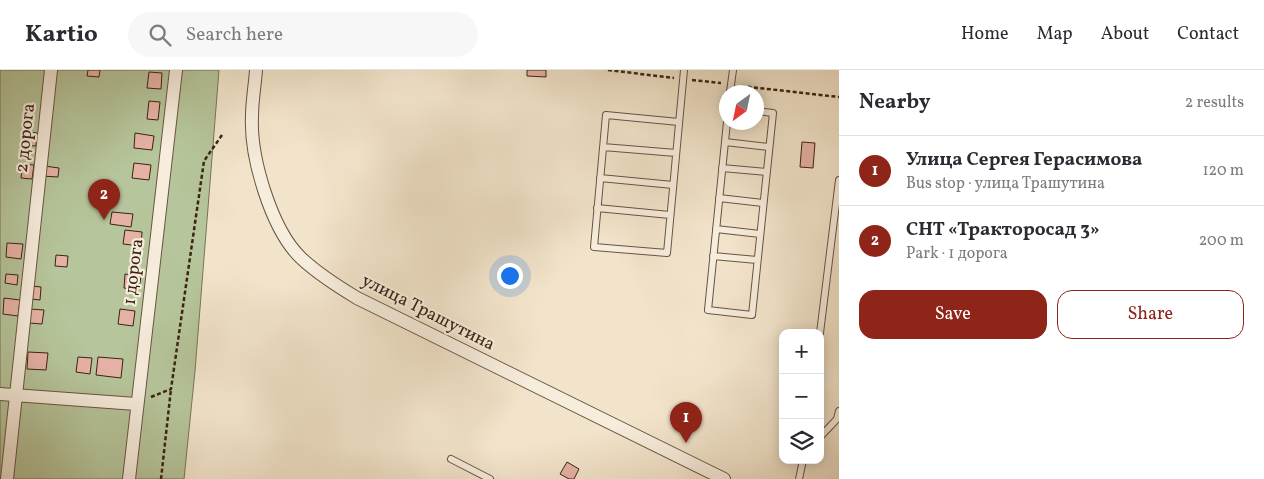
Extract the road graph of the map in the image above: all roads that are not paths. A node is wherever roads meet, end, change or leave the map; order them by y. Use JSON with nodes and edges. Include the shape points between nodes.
{"nodes":[{"id":1,"x":51,"y":70,"type":"edge"},
{"id":2,"x":176,"y":70,"type":"edge"},
{"id":3,"x":256,"y":70,"type":"edge"},
{"id":4,"x":684,"y":70,"type":"edge"},
{"id":5,"x":733,"y":70,"type":"edge"},
{"id":6,"x":731,"y":85,"type":"edge"},
{"id":7,"x":764,"y":112,"type":"edge"},
{"id":8,"x":679,"y":122,"type":"junction"},
{"id":9,"x":726,"y":130,"type":"edge"},
{"id":10,"x":725,"y":142,"type":"junction"},
{"id":11,"x":603,"y":147,"type":"junction"},
{"id":12,"x":769,"y":147,"type":"junction"},
{"id":13,"x":676,"y":154,"type":"junction"},
{"id":14,"x":722,"y":168,"type":"junction"},
{"id":15,"x":766,"y":172,"type":"junction"},
{"id":16,"x":600,"y":178,"type":"junction"},
{"id":17,"x":839,"y":180,"type":"edge"},
{"id":18,"x":673,"y":185,"type":"junction"},
{"id":19,"x":719,"y":198,"type":"junction"},
{"id":20,"x":763,"y":203,"type":"junction"},
{"id":21,"x":597,"y":208,"type":"junction"},
{"id":22,"x":670,"y":215,"type":"junction"},
{"id":23,"x":716,"y":229,"type":"junction"},
{"id":24,"x":760,"y":234,"type":"junction"},
{"id":25,"x":713,"y":256,"type":"junction"},
{"id":26,"x":757,"y":260,"type":"junction"},
{"id":27,"x":820,"y":329,"type":"edge"},
{"id":28,"x":0,"y":394,"type":"edge"},
{"id":29,"x":16,"y":395,"type":"junction"},
{"id":30,"x":136,"y":404,"type":"junction"},
{"id":31,"x":839,"y":411,"type":"edge"},
{"id":32,"x":824,"y":432,"type":"edge"},
{"id":33,"x":451,"y":459,"type":"dead end"},
{"id":34,"x":802,"y":464,"type":"edge"},
{"id":35,"x":7,"y":479,"type":"edge"},
{"id":36,"x":128,"y":479,"type":"edge"},
{"id":37,"x":490,"y":479,"type":"edge"},
{"id":38,"x":724,"y":479,"type":"edge"},
{"id":39,"x":799,"y":479,"type":"edge"}],
"edges":[{"from":1,"to":29,"type":"street","name":"2 дорога"},
{"from":2,"to":30,"type":"street","name":"1 дорога"},
{"from":3,"to":38,"type":"street","name":"улица Трашутина","via":[[252,117],[255,159],[280,228],[307,263],[328,281],[357,298]]},
{"from":4,"to":8,"type":"lane"},
{"from":5,"to":6,"type":"lane"},
{"from":7,"to":12,"type":"lane","via":[[773,113]]},
{"from":8,"to":11,"type":"lane","via":[[606,115]]},
{"from":8,"to":13,"type":"lane"},
{"from":9,"to":10,"type":"lane"},
{"from":10,"to":12,"type":"lane"},
{"from":10,"to":14,"type":"lane"},
{"from":11,"to":13,"type":"lane"},
{"from":11,"to":16,"type":"lane"},
{"from":12,"to":15,"type":"lane"},
{"from":13,"to":18,"type":"lane"},
{"from":14,"to":15,"type":"lane"},
{"from":14,"to":19,"type":"lane"},
{"from":15,"to":20,"type":"lane"},
{"from":16,"to":18,"type":"lane"},
{"from":16,"to":21,"type":"lane"},
{"from":17,"to":27,"type":"lane"},
{"from":18,"to":22,"type":"lane"},
{"from":19,"to":20,"type":"lane"},
{"from":19,"to":23,"type":"lane"},
{"from":20,"to":24,"type":"lane"},
{"from":21,"to":22,"type":"lane"},
{"from":21,"to":22,"type":"lane","via":[[594,247],[667,253]]},
{"from":23,"to":24,"type":"lane"},
{"from":23,"to":25,"type":"lane"},
{"from":24,"to":26,"type":"lane"},
{"from":25,"to":26,"type":"lane"},
{"from":25,"to":26,"type":"lane","via":[[708,310],[734,313],[752,314]]},
{"from":28,"to":29,"type":"street"},
{"from":29,"to":30,"type":"street"},
{"from":29,"to":35,"type":"street","name":"2 дорога"},
{"from":30,"to":36,"type":"street","name":"1 дорога"},
{"from":31,"to":32,"type":"lane","via":[[838,419]]},
{"from":33,"to":37,"type":"lane"},
{"from":34,"to":39,"type":"lane"}]}
